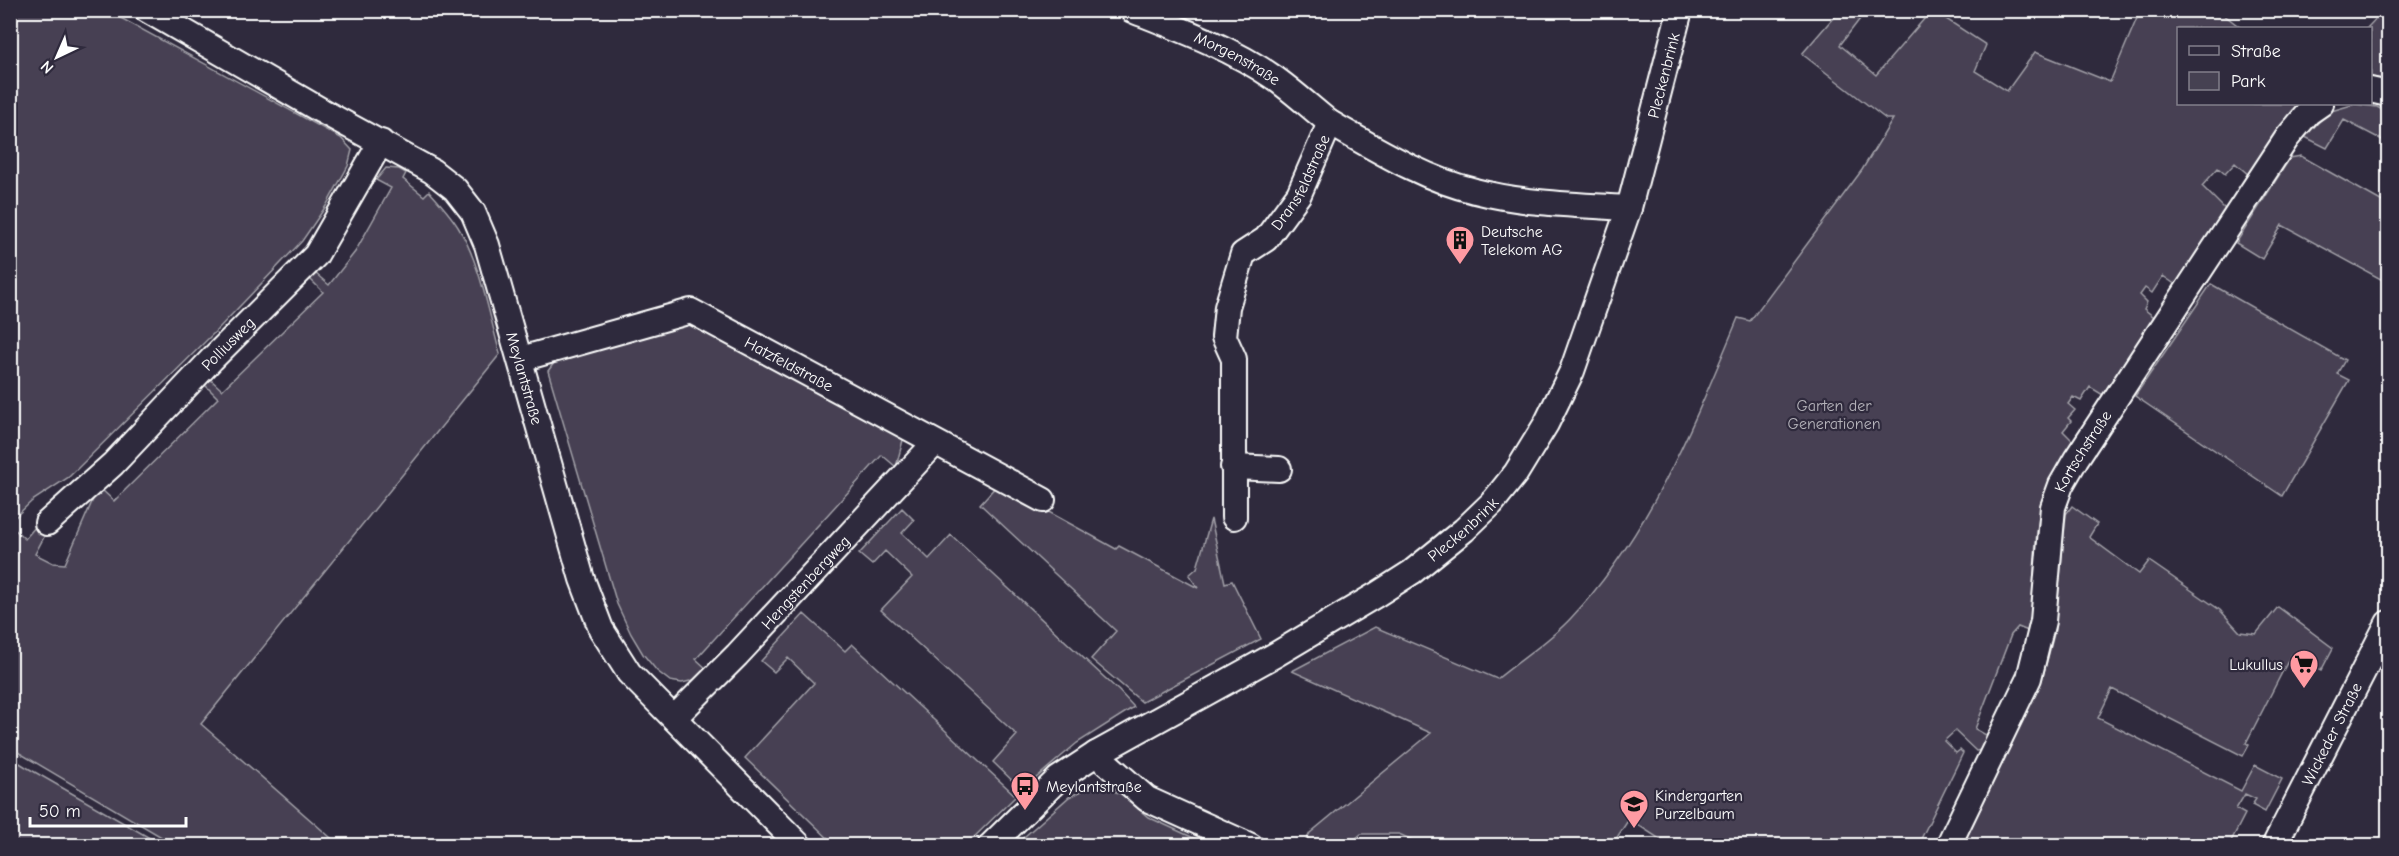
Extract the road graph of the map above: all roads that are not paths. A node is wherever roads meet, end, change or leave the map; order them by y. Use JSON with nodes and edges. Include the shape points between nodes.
{"nodes":[{"id":1,"x":147,"y":10,"type":"edge"},
{"id":2,"x":1132,"y":10,"type":"edge"},
{"id":3,"x":1680,"y":10,"type":"edge"},
{"id":4,"x":2372,"y":90,"type":"edge"},
{"id":5,"x":2388,"y":94,"type":"edge"},
{"id":6,"x":2319,"y":105,"type":"edge"},
{"id":7,"x":1330,"y":123,"type":"junction"},
{"id":8,"x":381,"y":142,"type":"junction"},
{"id":9,"x":1629,"y":208,"type":"junction"},
{"id":10,"x":521,"y":359,"type":"junction"},
{"id":11,"x":934,"y":443,"type":"junction"},
{"id":12,"x":1233,"y":467,"type":"junction"},
{"id":13,"x":1279,"y":469,"type":"dead end"},
{"id":14,"x":1043,"y":500,"type":"dead end"},
{"id":15,"x":1234,"y":517,"type":"dead end"},
{"id":16,"x":47,"y":523,"type":"dead end"},
{"id":17,"x":2388,"y":623,"type":"edge"},
{"id":18,"x":674,"y":718,"type":"junction"},
{"id":19,"x":1096,"y":754,"type":"junction"},
{"id":20,"x":800,"y":846,"type":"edge"},
{"id":21,"x":990,"y":846,"type":"edge"},
{"id":22,"x":1251,"y":846,"type":"edge"},
{"id":23,"x":1948,"y":846,"type":"edge"},
{"id":24,"x":2274,"y":846,"type":"edge"}],
"edges":[{"from":1,"to":8,"type":"street","name":"Meylantstraße"},
{"from":2,"to":7,"type":"street","name":"Morgenstraße","via":[[1250,62]]},
{"from":3,"to":9,"type":"street","name":"Pleckenbrink"},
{"from":4,"to":5,"type":"street"},
{"from":6,"to":23,"type":"street","name":"Kortschstraße","via":[[2287,138],[2067,475],[2053,507],[2043,621],[2029,678]]},
{"from":7,"to":9,"type":"street","name":"Dransfeldstraße","via":[[1430,175],[1474,191],[1518,199]]},
{"from":7,"to":12,"type":"street","name":"Dransfeldstraße","via":[[1303,188],[1266,239],[1243,255],[1232,290],[1224,338],[1234,359]]},
{"from":8,"to":10,"type":"street","name":"Meylantstraße","via":[[432,171],[455,189],[472,212],[487,245]]},
{"from":8,"to":16,"type":"street","name":"Polliusweg","via":[[316,255],[113,464]]},
{"from":9,"to":19,"type":"street","name":"Pleckenbrink","via":[[1572,371],[1546,424],[1516,473],[1492,502],[1421,565],[1376,595]]},
{"from":10,"to":11,"type":"street","name":"Hatzfeldstraße","via":[[691,311]]},
{"from":10,"to":18,"type":"street","name":"Meylantstraße","via":[[582,579],[601,629],[629,673]]},
{"from":11,"to":14,"type":"street","name":"Hatzfeldstraße"},
{"from":11,"to":18,"type":"street","name":"Hengstenbergweg"},
{"from":12,"to":13,"type":"street"},
{"from":12,"to":15,"type":"street","name":"Dransfeldstraße"},
{"from":17,"to":24,"type":"street","name":"Wickeder Straße"},
{"from":18,"to":20,"type":"street","name":"Meylantstraße"},
{"from":19,"to":21,"type":"street","name":"Pleckenbrink","via":[[1058,779]]},
{"from":19,"to":22,"type":"street","via":[[1147,799]]}]}
